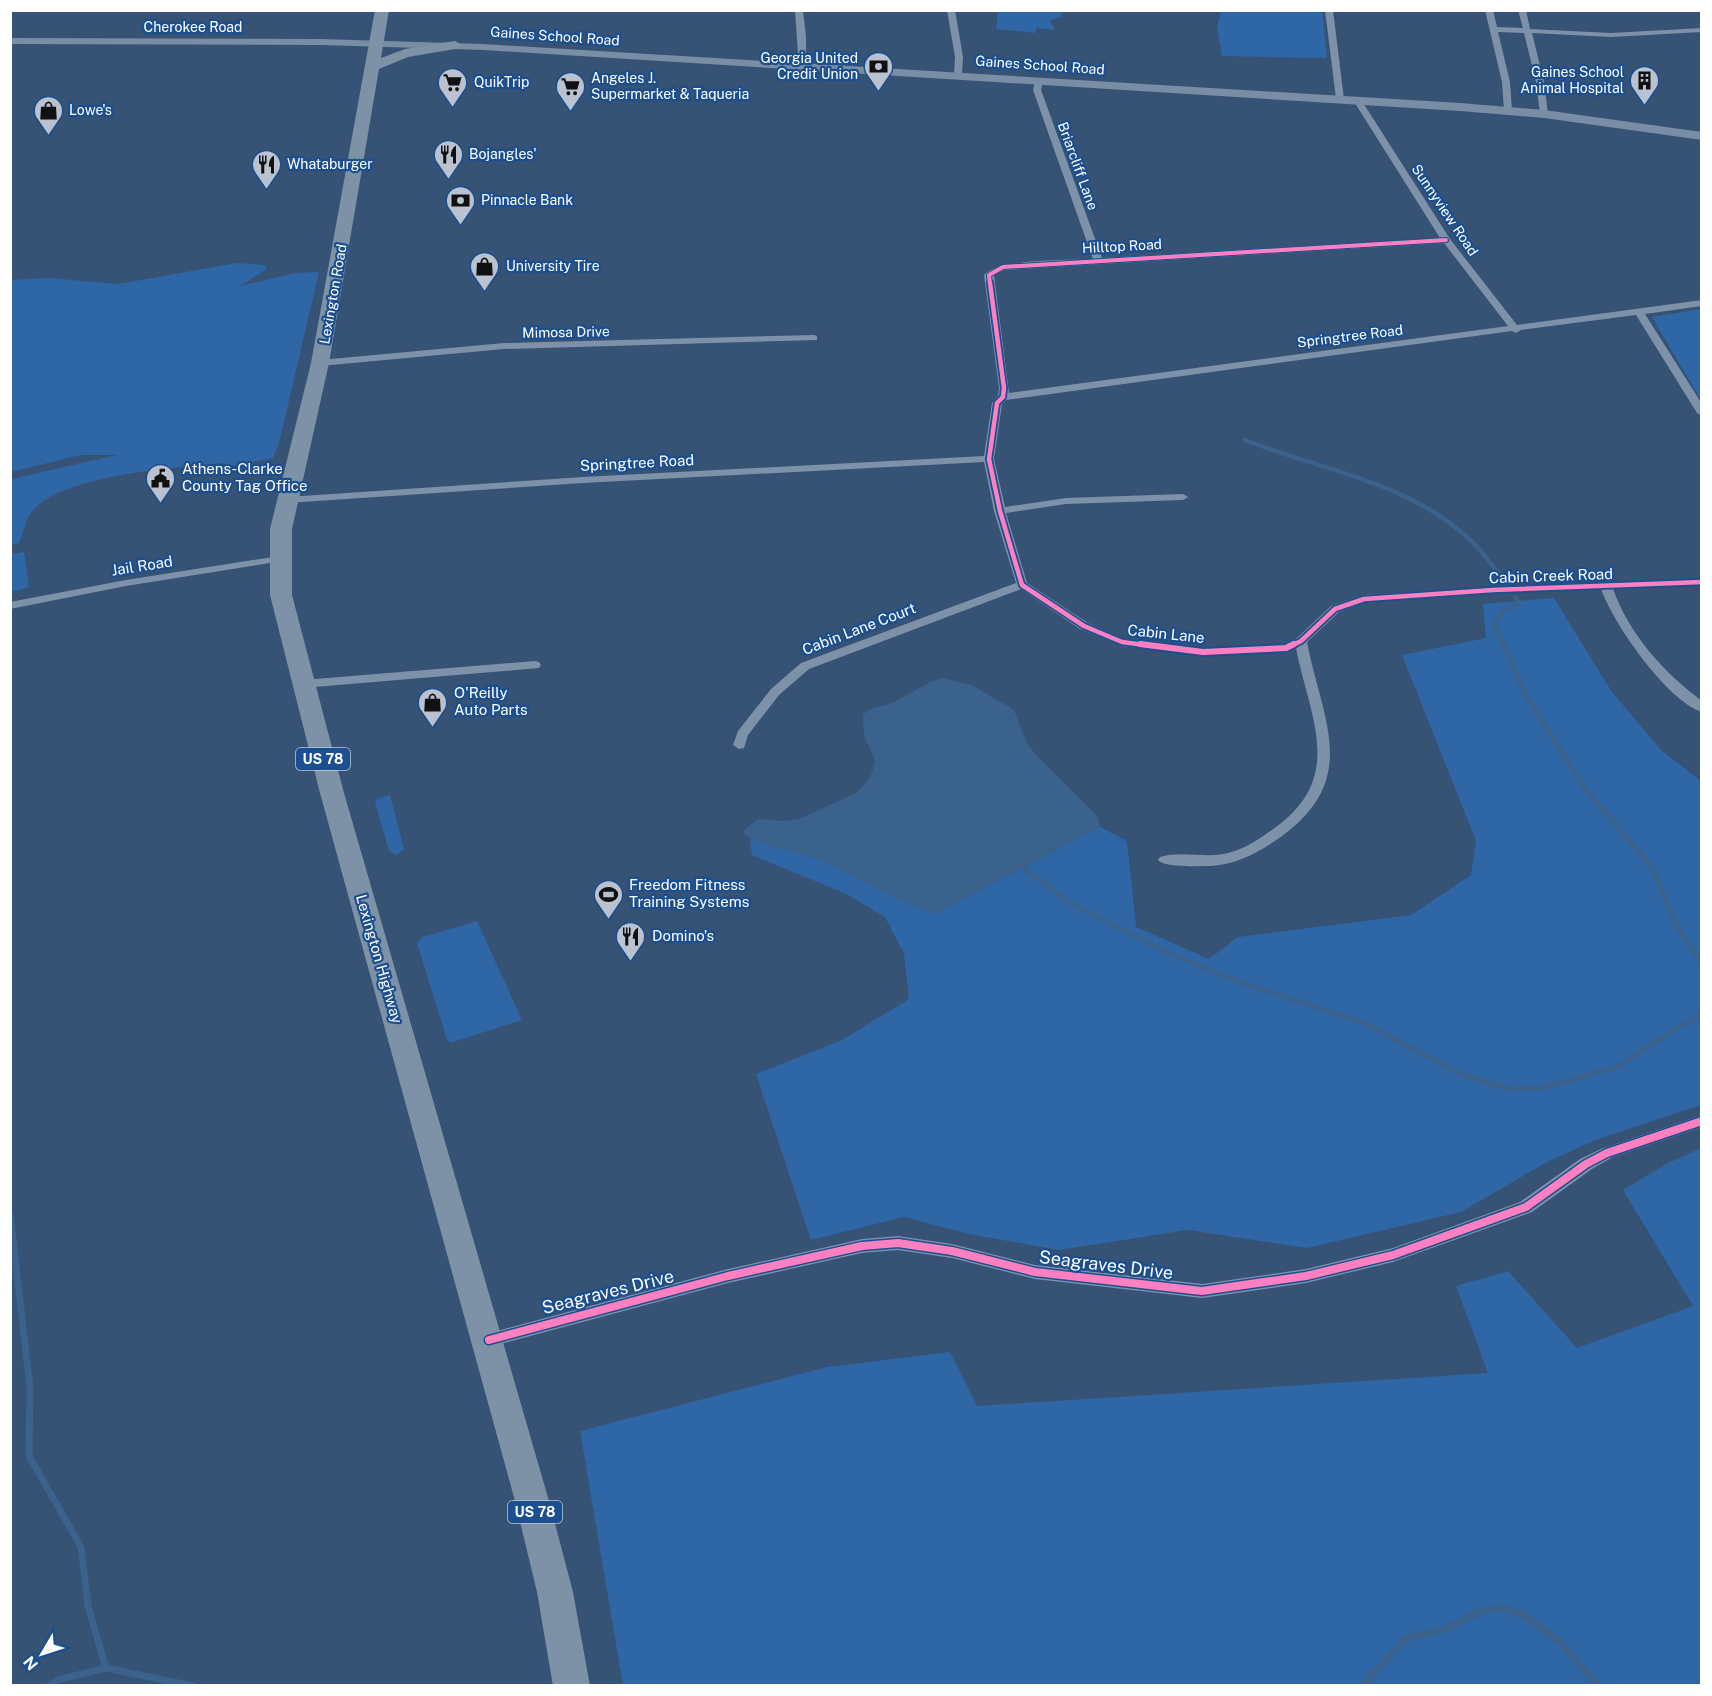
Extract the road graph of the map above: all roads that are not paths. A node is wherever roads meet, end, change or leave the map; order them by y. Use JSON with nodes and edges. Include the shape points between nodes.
{"nodes":[{"id":1,"x":382,"y":10,"type":"edge"},
{"id":2,"x":799,"y":10,"type":"edge"},
{"id":3,"x":951,"y":10,"type":"edge"},
{"id":4,"x":1329,"y":10,"type":"edge"},
{"id":5,"x":1489,"y":10,"type":"edge"},
{"id":6,"x":1522,"y":10,"type":"edge"},
{"id":7,"x":1492,"y":29,"type":"junction"},
{"id":8,"x":1701,"y":30,"type":"edge"},
{"id":9,"x":1525,"y":31,"type":"junction"},
{"id":10,"x":10,"y":41,"type":"edge"},
{"id":11,"x":375,"y":43,"type":"junction"},
{"id":12,"x":455,"y":45,"type":"junction"},
{"id":13,"x":798,"y":65,"type":"junction"},
{"id":14,"x":372,"y":67,"type":"junction"},
{"id":15,"x":958,"y":75,"type":"junction"},
{"id":16,"x":1039,"y":80,"type":"junction"},
{"id":17,"x":1340,"y":99,"type":"junction"},
{"id":18,"x":1357,"y":100,"type":"junction"},
{"id":19,"x":1508,"y":110,"type":"junction"},
{"id":20,"x":1544,"y":114,"type":"junction"},
{"id":21,"x":1701,"y":136,"type":"edge"},
{"id":22,"x":1446,"y":240,"type":"junction"},
{"id":23,"x":1098,"y":260,"type":"junction"},
{"id":24,"x":1701,"y":303,"type":"edge"},
{"id":25,"x":1639,"y":312,"type":"junction"},
{"id":26,"x":1516,"y":330,"type":"junction"},
{"id":27,"x":814,"y":338,"type":"dead end"},
{"id":28,"x":320,"y":363,"type":"junction"},
{"id":29,"x":1003,"y":397,"type":"junction"},
{"id":30,"x":1701,"y":413,"type":"edge"},
{"id":31,"x":989,"y":459,"type":"junction"},
{"id":32,"x":1183,"y":497,"type":"dead end"},
{"id":33,"x":287,"y":500,"type":"junction"},
{"id":34,"x":1000,"y":511,"type":"junction"},
{"id":35,"x":279,"y":567,"type":"junction"},
{"id":36,"x":1701,"y":582,"type":"edge"},
{"id":37,"x":1022,"y":585,"type":"junction"},
{"id":38,"x":1606,"y":586,"type":"junction"},
{"id":39,"x":1401,"y":595,"type":"joint"},
{"id":40,"x":10,"y":606,"type":"edge"},
{"id":41,"x":1301,"y":641,"type":"junction"},
{"id":42,"x":535,"y":665,"type":"dead end"},
{"id":43,"x":303,"y":684,"type":"junction"},
{"id":44,"x":1701,"y":708,"type":"edge"},
{"id":45,"x":739,"y":745,"type":"dead end"},
{"id":46,"x":1165,"y":860,"type":"dead end"},
{"id":47,"x":1701,"y":1121,"type":"edge"},
{"id":48,"x":489,"y":1340,"type":"junction"},
{"id":49,"x":572,"y":1686,"type":"edge"}],
"edges":[{"from":1,"to":11,"type":"highway","name":"Lexington Road","number":"US 78"},
{"from":2,"to":13,"type":"street","via":[[802,54]]},
{"from":3,"to":15,"type":"street"},
{"from":4,"to":17,"type":"street"},
{"from":5,"to":7,"type":"street"},
{"from":6,"to":9,"type":"street"},
{"from":7,"to":9,"type":"street"},
{"from":7,"to":19,"type":"street","via":[[1506,82]]},
{"from":8,"to":9,"type":"street","via":[[1634,35]]},
{"from":9,"to":20,"type":"street","via":[[1540,82]]},
{"from":10,"to":11,"type":"main road","name":"Cherokee Road"},
{"from":11,"to":12,"type":"main road","name":"Gaines School Road"},
{"from":11,"to":14,"type":"highway","name":"Lexington Road","number":"US 78"},
{"from":12,"to":13,"type":"main road","name":"Gaines School Road"},
{"from":12,"to":14,"type":"highway","via":[[405,53]]},
{"from":13,"to":15,"type":"main road","name":"Gaines School Road"},
{"from":14,"to":28,"type":"highway","name":"Lexington Road","number":"US 78"},
{"from":15,"to":16,"type":"main road","name":"Gaines School Road"},
{"from":16,"to":17,"type":"main road","name":"Gaines School Road"},
{"from":16,"to":23,"type":"street","name":"Briarcliff Lane","via":[[1037,90]]},
{"from":17,"to":18,"type":"main road","name":"Gaines School Road"},
{"from":18,"to":19,"type":"main road","name":"Gaines School Road"},
{"from":18,"to":22,"type":"street","name":"Sunnyview Road"},
{"from":19,"to":20,"type":"main road","name":"Gaines School Road"},
{"from":20,"to":21,"type":"main road","name":"Gaines School Road"},
{"from":22,"to":23,"type":"street","name":"Hilltop Road"},
{"from":22,"to":26,"type":"street","name":"Sunnyview Road"},
{"from":23,"to":29,"type":"street","name":"Hilltop Road","via":[[1004,267],[989,275]]},
{"from":24,"to":25,"type":"street","name":"Springtree Road"},
{"from":25,"to":26,"type":"street","name":"Springtree Road"},
{"from":25,"to":30,"type":"street"},
{"from":26,"to":29,"type":"street","name":"Springtree Road"},
{"from":27,"to":28,"type":"street","name":"Mimosa Drive","via":[[504,346]]},
{"from":28,"to":33,"type":"highway","name":"Lexington Road","number":"US 78"},
{"from":29,"to":31,"type":"street","name":"Hilltop Road","via":[[997,403]]},
{"from":31,"to":33,"type":"street","name":"Springtree Road"},
{"from":31,"to":34,"type":"street"},
{"from":32,"to":34,"type":"street","via":[[1066,501]]},
{"from":33,"to":35,"type":"highway","name":"Lexington Road","number":"US 78"},
{"from":34,"to":37,"type":"street"},
{"from":35,"to":40,"type":"street","name":"Jail Road","via":[[126,584]]},
{"from":35,"to":43,"type":"highway","name":"Lexington Highway","number":"US 78","via":[[287,625]]},
{"from":36,"to":38,"type":"street","name":"Cabin Creek Road"},
{"from":37,"to":41,"type":"street","name":"Cabin Lane","via":[[1084,626],[1141,646],[1203,652],[1286,648]]},
{"from":37,"to":45,"type":"street","name":"Cabin Lane Court","via":[[805,666],[776,692],[742,734]]},
{"from":38,"to":39,"type":"street","name":"Cabin Creek Road"},
{"from":38,"to":44,"type":"street","via":[[1610,601],[1655,667],[1679,693]]},
{"from":39,"to":41,"type":"street","name":"Cabin Lane","via":[[1364,599],[1335,609]]},
{"from":41,"to":46,"type":"street","via":[[1323,738],[1322,771],[1315,795],[1300,817],[1260,845],[1225,859]]},
{"from":42,"to":43,"type":"street"},
{"from":43,"to":48,"type":"highway","name":"Lexington Highway","number":"US 78"},
{"from":47,"to":48,"type":"street","name":"Seagraves Drive","via":[[1607,1153],[1526,1207],[1393,1255],[1306,1276],[1202,1291],[1035,1272],[952,1251],[898,1243],[862,1246],[728,1276]]},
{"from":48,"to":49,"type":"highway","number":"US 78","via":[[555,1592]]}]}
